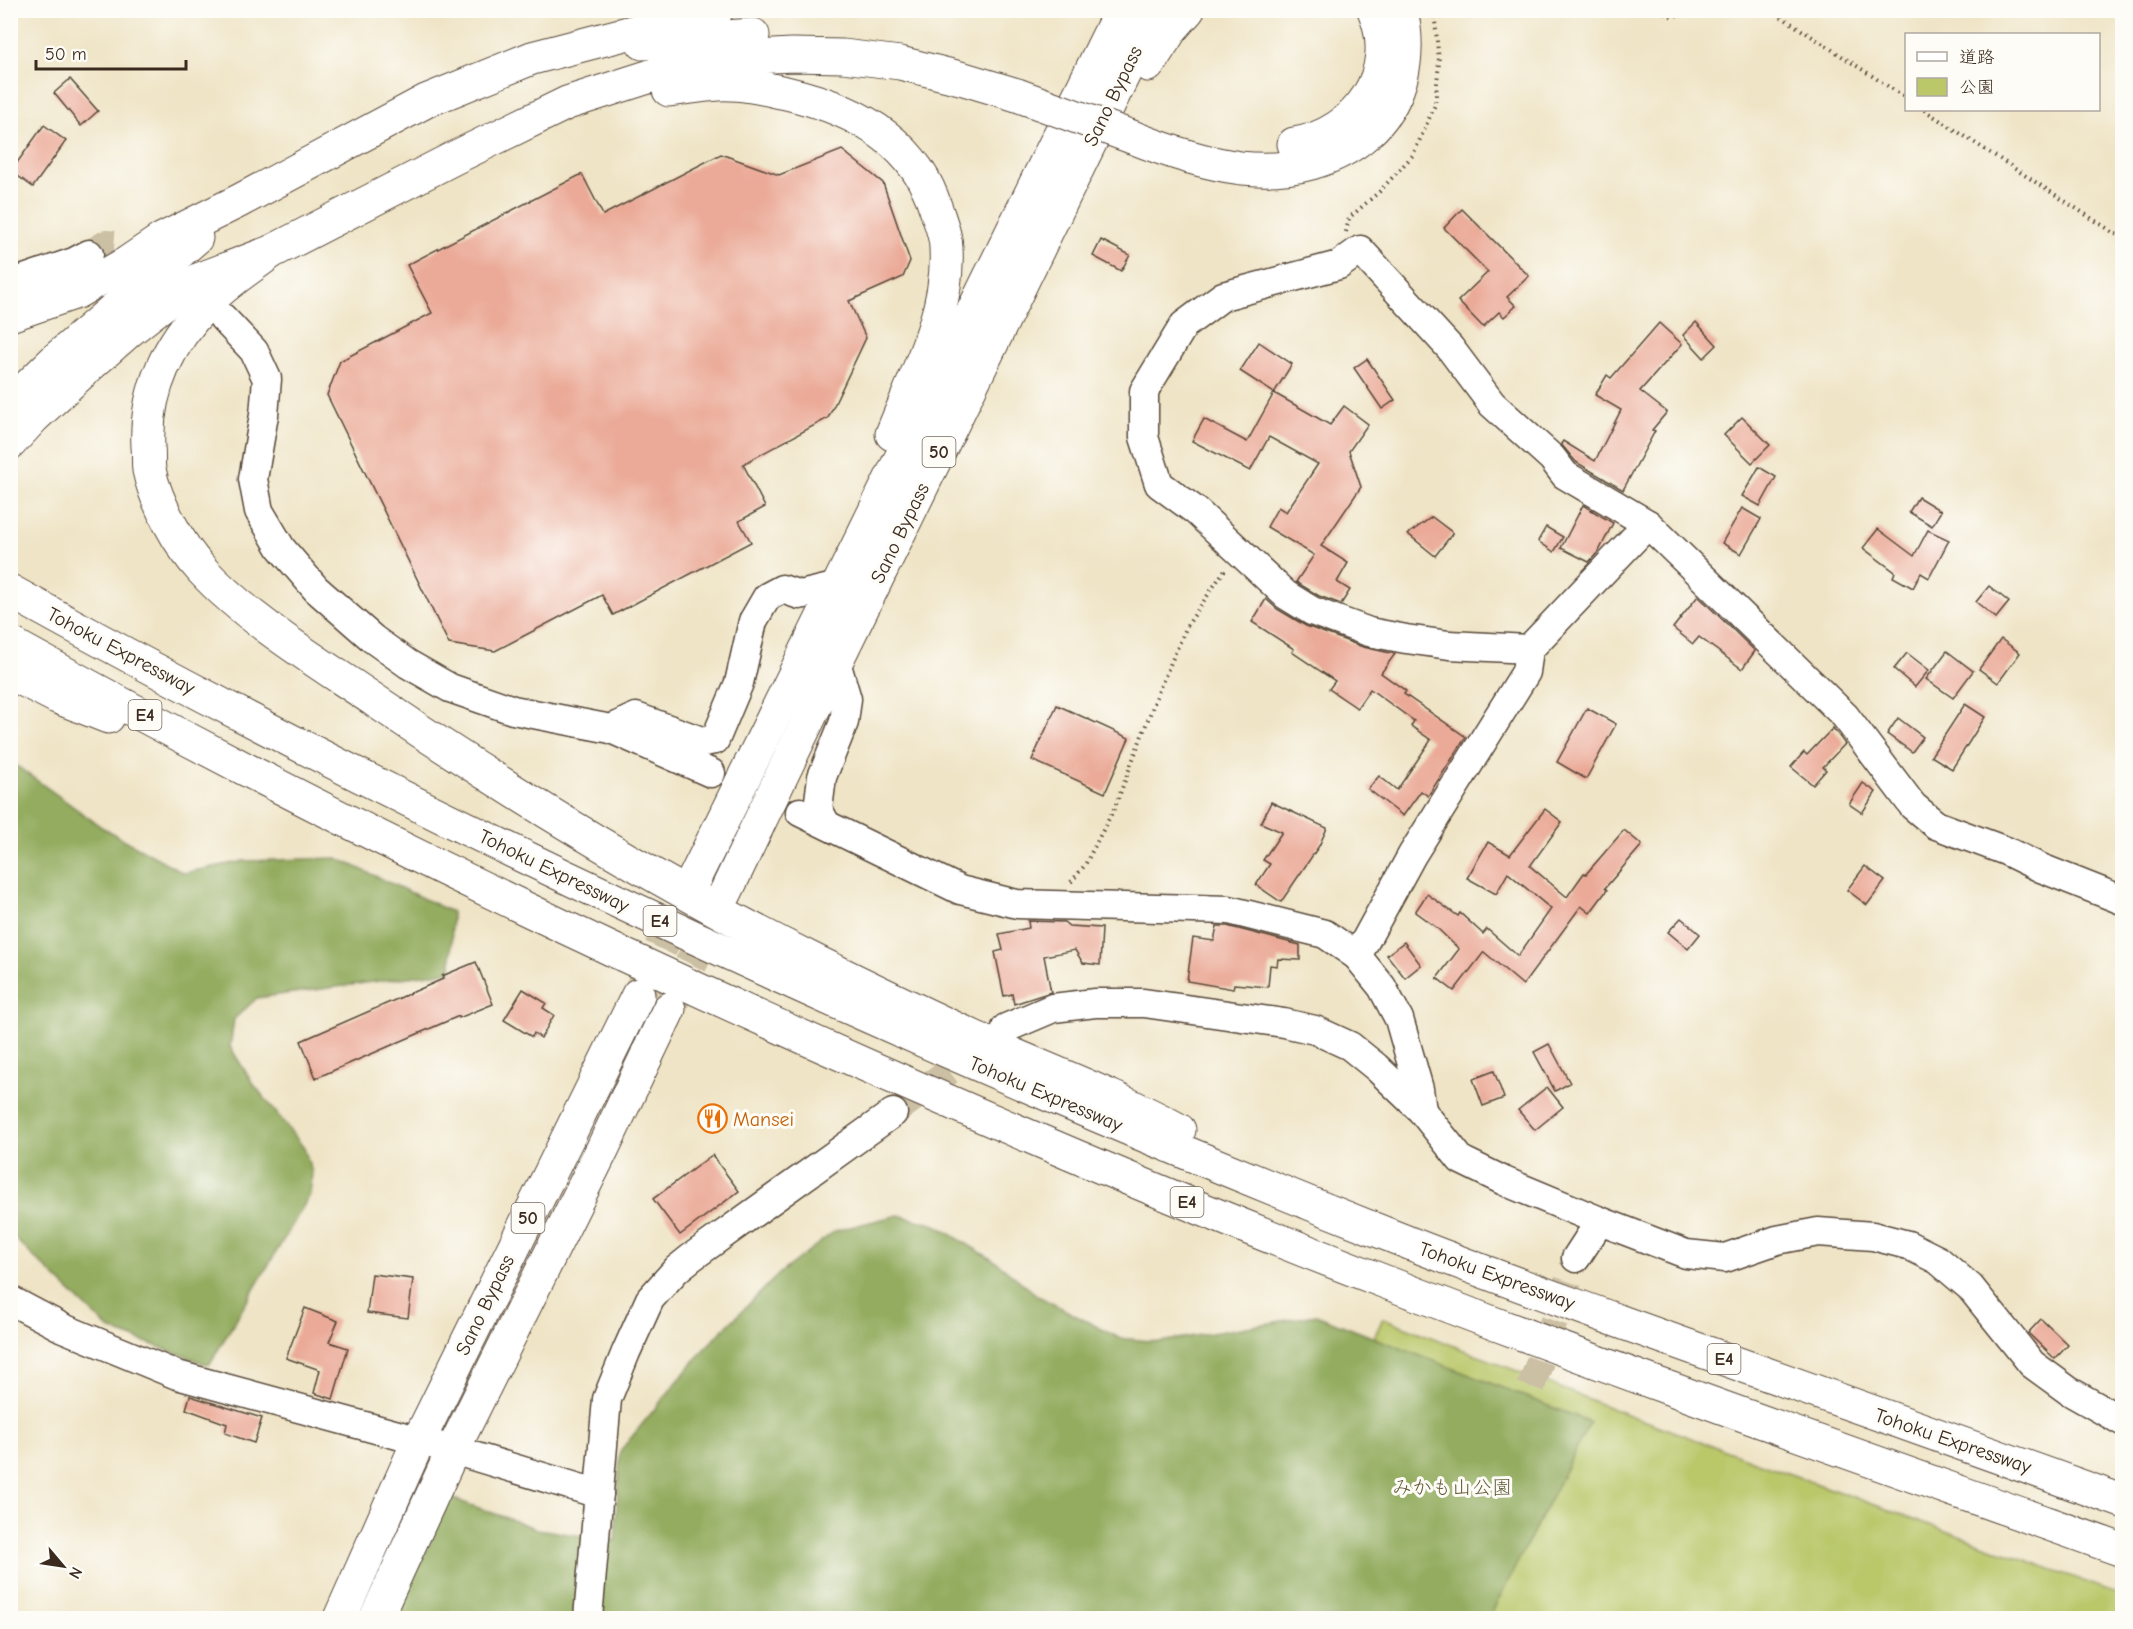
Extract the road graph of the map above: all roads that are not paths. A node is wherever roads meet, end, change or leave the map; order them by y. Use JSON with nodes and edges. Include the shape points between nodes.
{"nodes":[{"id":1,"x":717,"y":10,"type":"edge"},
{"id":2,"x":1121,"y":10,"type":"edge"},
{"id":3,"x":1155,"y":10,"type":"edge"},
{"id":4,"x":1188,"y":10,"type":"edge"},
{"id":5,"x":1374,"y":10,"type":"edge"},
{"id":6,"x":1401,"y":10,"type":"edge"},
{"id":7,"x":584,"y":45,"type":"junction"},
{"id":8,"x":1023,"y":86,"type":"junction"},
{"id":9,"x":567,"y":104,"type":"junction"},
{"id":10,"x":1136,"y":128,"type":"junction"},
{"id":11,"x":239,"y":201,"type":"junction"},
{"id":12,"x":271,"y":252,"type":"junction"},
{"id":13,"x":89,"y":254,"type":"tunnel mouth"},
{"id":14,"x":10,"y":284,"type":"edge"},
{"id":15,"x":10,"y":315,"type":"edge"},
{"id":16,"x":223,"y":318,"type":"dead end"},
{"id":17,"x":10,"y":404,"type":"edge"},
{"id":18,"x":10,"y":443,"type":"edge"},
{"id":19,"x":939,"y":453,"type":"junction"},
{"id":20,"x":1648,"y":524,"type":"junction"},
{"id":21,"x":860,"y":542,"type":"junction"},
{"id":22,"x":838,"y":586,"type":"junction"},
{"id":23,"x":10,"y":591,"type":"edge"},
{"id":24,"x":10,"y":644,"type":"edge"},
{"id":25,"x":1528,"y":650,"type":"junction"},
{"id":26,"x":836,"y":662,"type":"junction"},
{"id":27,"x":10,"y":672,"type":"edge"},
{"id":28,"x":611,"y":729,"type":"junction"},
{"id":29,"x":711,"y":773,"type":"dead end"},
{"id":30,"x":280,"y":786,"type":"junction"},
{"id":31,"x":800,"y":812,"type":"dead end"},
{"id":32,"x":826,"y":824,"type":"junction"},
{"id":33,"x":694,"y":879,"type":"tunnel mouth"},
{"id":34,"x":725,"y":894,"type":"tunnel mouth"},
{"id":35,"x":2122,"y":900,"type":"edge"},
{"id":36,"x":1357,"y":956,"type":"junction"},
{"id":37,"x":638,"y":995,"type":"tunnel mouth"},
{"id":38,"x":669,"y":1009,"type":"tunnel mouth"},
{"id":39,"x":1006,"y":1028,"type":"tunnel mouth"},
{"id":40,"x":1422,"y":1111,"type":"junction"},
{"id":41,"x":893,"y":1113,"type":"tunnel mouth"},
{"id":42,"x":1329,"y":1211,"type":"junction"},
{"id":43,"x":1600,"y":1221,"type":"junction"},
{"id":44,"x":1576,"y":1258,"type":"tunnel mouth"},
{"id":45,"x":10,"y":1299,"type":"edge"},
{"id":46,"x":2122,"y":1421,"type":"edge"},
{"id":47,"x":418,"y":1442,"type":"junction"},
{"id":48,"x":453,"y":1450,"type":"junction"},
{"id":49,"x":599,"y":1494,"type":"junction"},
{"id":50,"x":2122,"y":1501,"type":"edge"},
{"id":51,"x":2122,"y":1550,"type":"edge"},
{"id":52,"x":340,"y":1618,"type":"edge"},
{"id":53,"x":376,"y":1618,"type":"edge"},
{"id":54,"x":588,"y":1618,"type":"edge"}],
"edges":[{"from":1,"to":7,"type":"highway"},
{"from":2,"to":21,"type":"highway","name":"Sano Bypass","number":"50"},
{"from":3,"to":19,"type":"highway","name":"Sano Bypass","number":"50"},
{"from":4,"to":19,"type":"highway","via":[[1142,74],[996,371]]},
{"from":5,"to":10,"type":"highway","via":[[1381,26],[1383,49],[1379,74],[1357,112],[1322,135],[1278,147],[1249,147]]},
{"from":6,"to":10,"type":"highway","via":[[1407,39],[1406,61],[1392,105],[1356,143],[1330,157],[1303,165],[1243,168],[1184,156]]},
{"from":7,"to":8,"type":"highway","via":[[768,34],[854,36],[945,52]]},
{"from":7,"to":11,"type":"highway","via":[[532,58],[426,101]]},
{"from":8,"to":9,"type":"highway","via":[[964,79],[900,63],[792,55],[734,58],[680,67]]},
{"from":8,"to":10,"type":"highway","bridge":true},
{"from":9,"to":12,"type":"highway"},
{"from":9,"to":21,"type":"highway","via":[[718,84],[771,89],[826,103],[877,129],[907,155],[921,175],[932,194],[946,247],[943,291],[929,340],[880,463]]},
{"from":11,"to":15,"type":"highway","via":[[161,240],[77,292]]},
{"from":11,"to":17,"type":"highway","via":[[56,359]]},
{"from":12,"to":18,"type":"highway","via":[[190,283],[87,368]]},
{"from":12,"to":42,"type":"highway","via":[[208,301],[183,330],[151,397],[149,470],[163,509],[200,568],[229,596],[417,729],[655,875],[813,960],[1146,1112]]},
{"from":13,"to":14,"type":"street"},
{"from":16,"to":28,"type":"street","via":[[254,351],[267,379],[254,479],[260,511],[282,548],[316,589],[373,639],[450,688],[513,710]]},
{"from":19,"to":26,"type":"highway","name":"Sano Bypass","number":"50"},
{"from":20,"to":25,"type":"street"},
{"from":20,"to":25,"type":"street","via":[[1565,475],[1552,458],[1492,404],[1450,348],[1360,250],[1339,265],[1223,296],[1184,325],[1144,391],[1144,437],[1159,484],[1196,511],[1286,595],[1312,611],[1370,632],[1449,645]]},
{"from":20,"to":35,"type":"street","via":[[1845,716],[1913,806],[1936,825]]},
{"from":21,"to":22,"type":"highway","name":"Sano Bypass","number":"50"},
{"from":22,"to":28,"type":"street","via":[[800,596],[782,589],[767,597],[753,621],[739,683],[714,740],[704,742],[636,717]]},
{"from":22,"to":33,"type":"highway","name":"Sano Bypass","number":"50"},
{"from":23,"to":42,"type":"highway","name":"Tohoku Expressway","number":"E4","via":[[301,746],[634,909],[981,1067]]},
{"from":24,"to":30,"type":"highway","number":"E4"},
{"from":25,"to":36,"type":"street","via":[[1526,672],[1412,855]]},
{"from":26,"to":32,"type":"street","via":[[848,699],[844,722],[822,777],[818,808]]},
{"from":26,"to":34,"type":"highway","name":"Sano Bypass","number":"50"},
{"from":27,"to":30,"type":"highway","via":[[57,697]]},
{"from":28,"to":29,"type":"street"},
{"from":30,"to":51,"type":"highway","number":"E4","via":[[622,955],[1119,1175],[1514,1331]]},
{"from":31,"to":32,"type":"street"},
{"from":32,"to":36,"type":"street","via":[[960,890],[1017,904],[1229,910],[1326,934]]},
{"from":36,"to":40,"type":"street","via":[[1382,987],[1398,1019]]},
{"from":37,"to":47,"type":"highway","name":"Sano Bypass","number":"50"},
{"from":38,"to":48,"type":"highway","name":"Sano Bypass","number":"50"},
{"from":39,"to":40,"type":"street","via":[[1053,1008],[1095,1003],[1144,1004],[1284,1023],[1315,1030],[1350,1046]]},
{"from":40,"to":43,"type":"street","via":[[1461,1160]]},
{"from":41,"to":49,"type":"street","via":[[692,1257],[651,1299],[607,1399]]},
{"from":42,"to":50,"type":"highway","name":"Tohoku Expressway","number":"E4","via":[[1541,1293]]},
{"from":43,"to":44,"type":"street"},
{"from":43,"to":46,"type":"street","via":[[1686,1254],[1725,1258],[1777,1240],[1818,1232],[1873,1236],[1908,1245],[1938,1260],[1970,1287],[2032,1364],[2069,1391]]},
{"from":45,"to":47,"type":"street","via":[[63,1328],[177,1375]]},
{"from":47,"to":48,"type":"street"},
{"from":47,"to":52,"type":"highway","name":"Sano Bypass","number":"50"},
{"from":48,"to":49,"type":"street"},
{"from":48,"to":53,"type":"highway","name":"Sano Bypass","number":"50"},
{"from":49,"to":54,"type":"street"}]}
